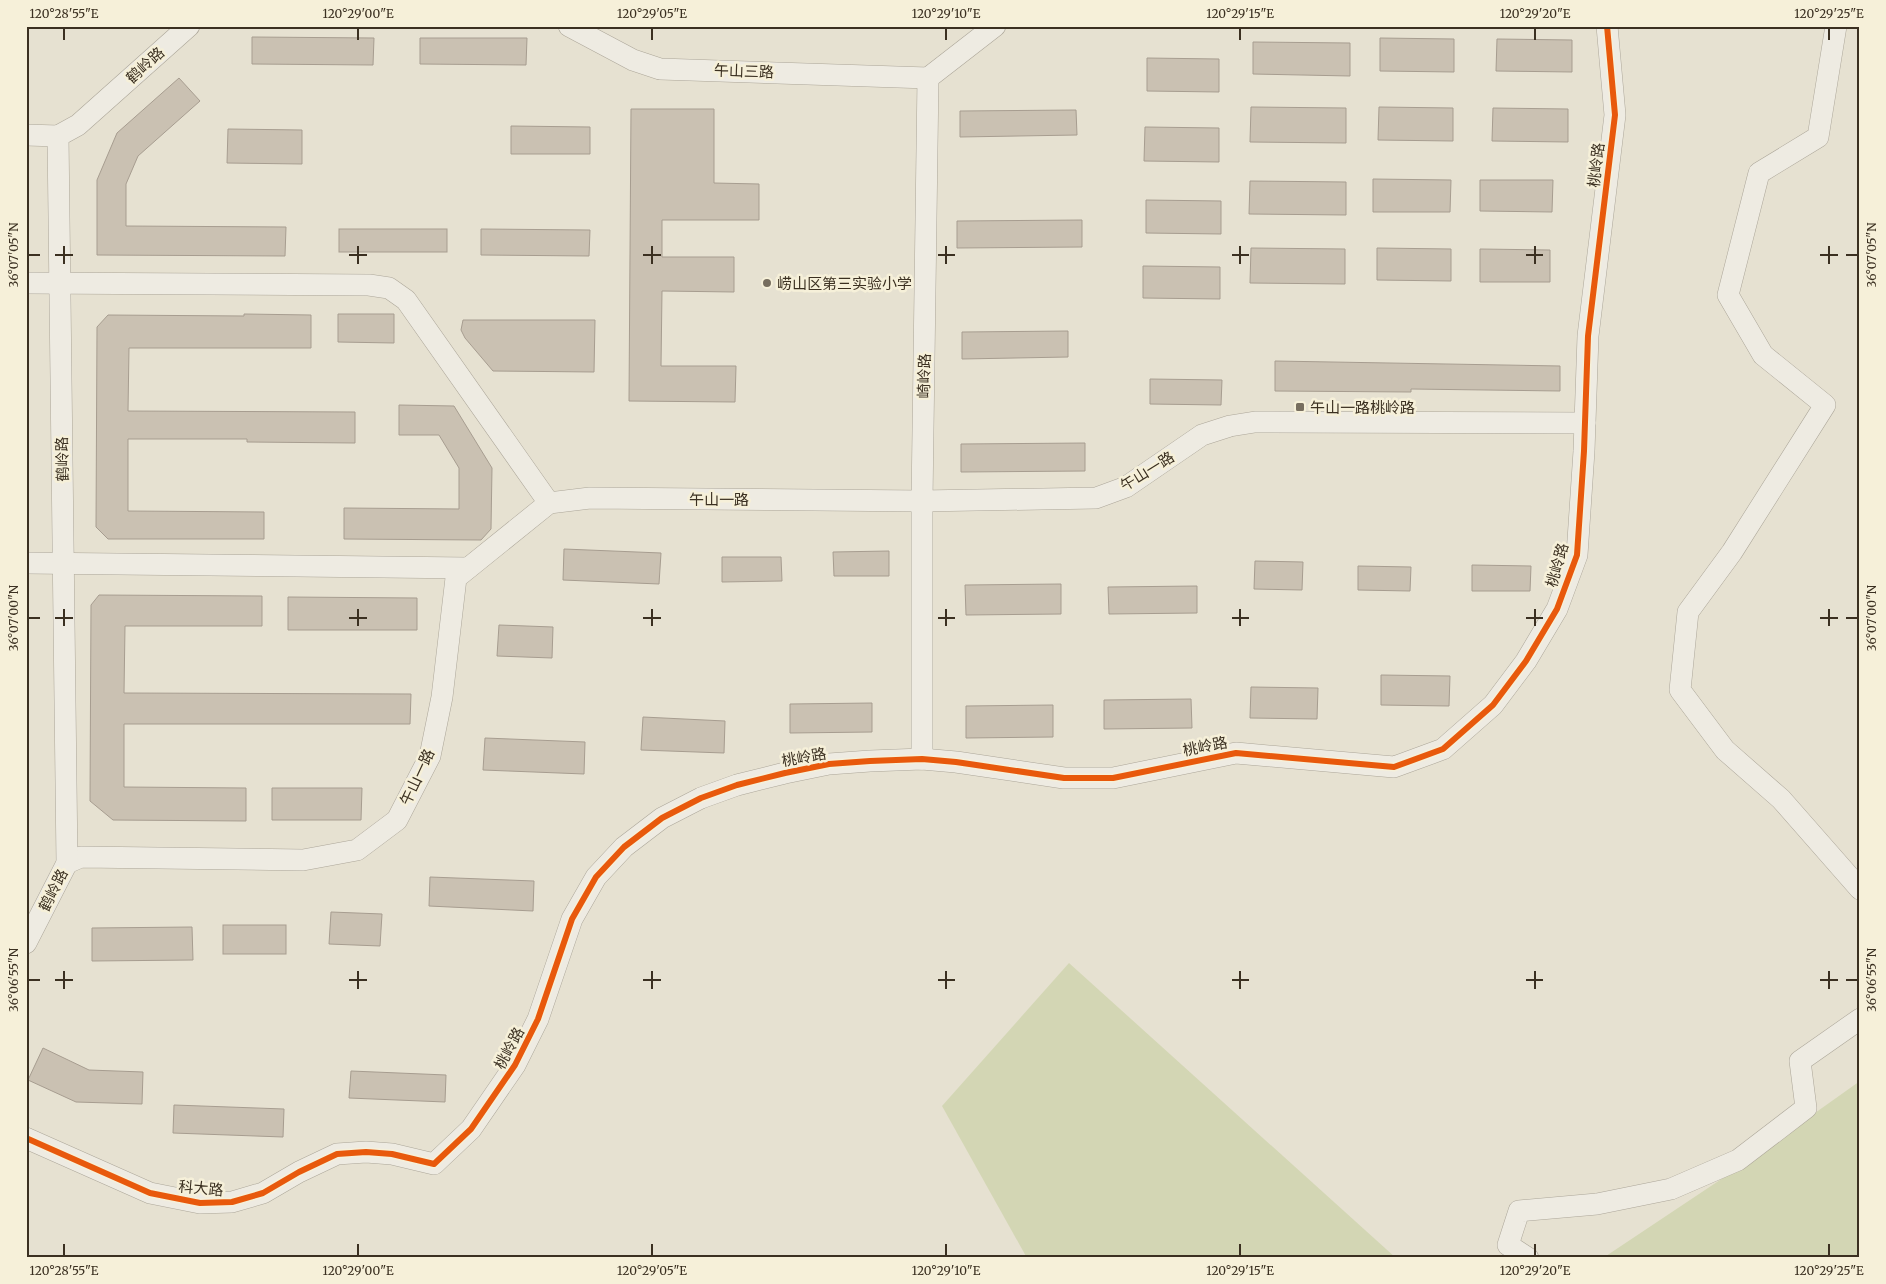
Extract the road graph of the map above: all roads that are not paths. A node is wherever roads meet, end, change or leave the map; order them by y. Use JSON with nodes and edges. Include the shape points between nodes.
{"nodes":[{"id":1,"x":189,"y":26,"type":"edge"},
{"id":2,"x":569,"y":26,"type":"edge"},
{"id":3,"x":995,"y":26,"type":"edge"},
{"id":4,"x":1608,"y":26,"type":"edge"},
{"id":5,"x":1836,"y":26,"type":"edge"},
{"id":6,"x":928,"y":78,"type":"junction"},
{"id":7,"x":26,"y":135,"type":"edge"},
{"id":8,"x":58,"y":136,"type":"junction"},
{"id":9,"x":26,"y":283,"type":"edge"},
{"id":10,"x":60,"y":284,"type":"junction"},
{"id":11,"x":1585,"y":423,"type":"junction"},
{"id":12,"x":922,"y":501,"type":"junction"},
{"id":13,"x":549,"y":503,"type":"junction"},
{"id":14,"x":26,"y":563,"type":"edge"},
{"id":15,"x":63,"y":564,"type":"junction"},
{"id":16,"x":468,"y":568,"type":"junction"},
{"id":17,"x":922,"y":760,"type":"junction"},
{"id":18,"x":67,"y":863,"type":"junction"},
{"id":19,"x":1860,"y":889,"type":"edge"},
{"id":20,"x":26,"y":943,"type":"edge"},
{"id":21,"x":1860,"y":1019,"type":"edge"},
{"id":22,"x":26,"y":1138,"type":"edge"},
{"id":23,"x":434,"y":1164,"type":"joint"},
{"id":24,"x":1528,"y":1258,"type":"edge"}],
"edges":[{"from":1,"to":8,"type":"street","name":"鹤岭路","via":[[78,125]]},
{"from":2,"to":6,"type":"street","name":"午山三路","via":[[633,60],[660,68]]},
{"from":3,"to":6,"type":"street"},
{"from":4,"to":11,"type":"street","name":"桃岭路","via":[[1615,115],[1588,336]]},
{"from":5,"to":19,"type":"street","via":[[1818,137],[1759,173],[1728,295],[1763,355],[1826,405],[1732,552],[1688,612],[1680,690],[1726,750],[1781,799]]},
{"from":6,"to":12,"type":"street","name":"崎岭路"},
{"from":7,"to":8,"type":"street"},
{"from":8,"to":10,"type":"street","name":"鹤岭路"},
{"from":9,"to":10,"type":"street"},
{"from":10,"to":13,"type":"street","via":[[369,285],[389,288],[406,300]]},
{"from":10,"to":15,"type":"street","name":"鹤岭路"},
{"from":11,"to":12,"type":"street","name":"午山一路","via":[[1255,422],[1202,435],[1126,487],[1096,498]]},
{"from":11,"to":17,"type":"street","name":"桃岭路","via":[[1577,554],[1557,609],[1526,661],[1493,705],[1443,749],[1394,767],[1236,753],[1113,778],[1064,778]]},
{"from":12,"to":13,"type":"street","name":"午山一路","via":[[590,498]]},
{"from":12,"to":17,"type":"street","name":"崎岭路"},
{"from":13,"to":16,"type":"street","name":"午山一路"},
{"from":14,"to":15,"type":"street"},
{"from":15,"to":16,"type":"street"},
{"from":15,"to":18,"type":"street","name":"鹤岭路"},
{"from":16,"to":18,"type":"street","name":"午山一路","via":[[456,578],[442,697],[430,756],[397,820],[357,850],[303,860],[81,857]]},
{"from":17,"to":23,"type":"street","name":"桃岭路","via":[[829,764],[737,784],[662,818],[624,847],[596,877],[572,919],[538,1019],[516,1065],[471,1129]]},
{"from":18,"to":20,"type":"street","name":"鹤岭路"},
{"from":21,"to":24,"type":"street","via":[[1800,1061],[1806,1108],[1738,1160],[1671,1189],[1597,1204],[1518,1211],[1508,1245]]},
{"from":22,"to":23,"type":"street","name":"科大路","via":[[150,1193],[200,1203],[232,1202],[263,1192],[337,1154],[392,1154]]}]}
